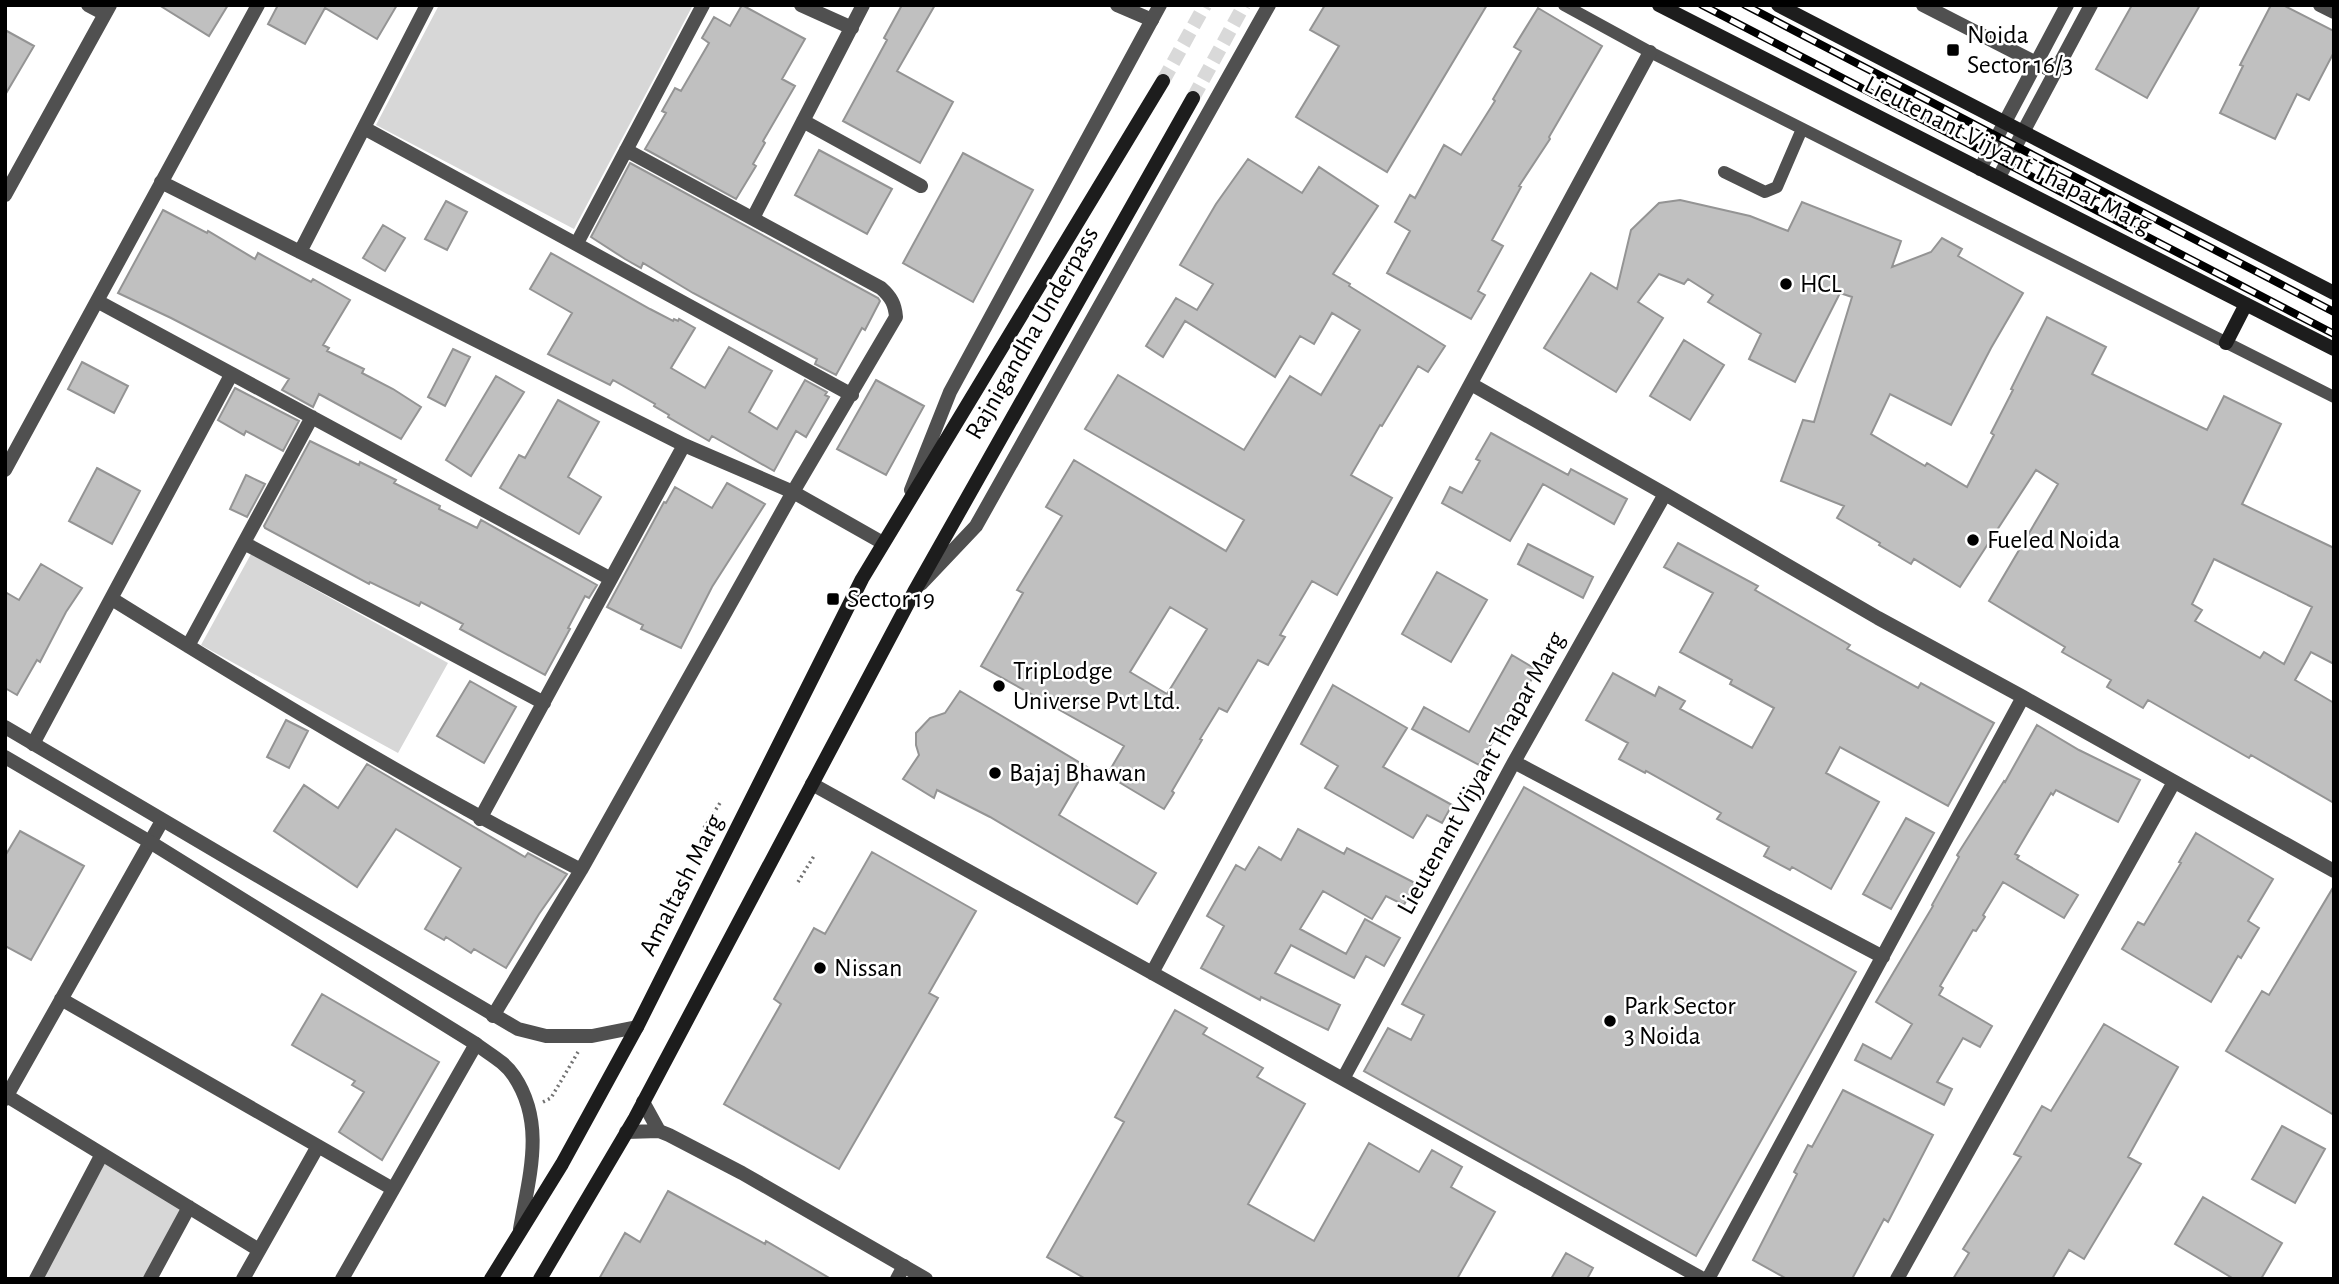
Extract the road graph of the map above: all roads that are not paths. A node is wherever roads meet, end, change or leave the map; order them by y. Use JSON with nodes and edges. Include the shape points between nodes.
{"nodes":[{"id":1,"x":88,"y":5,"type":"edge"},
{"id":2,"x":258,"y":5,"type":"edge"},
{"id":3,"x":427,"y":5,"type":"edge"},
{"id":4,"x":703,"y":5,"type":"edge"},
{"id":5,"x":800,"y":5,"type":"edge"},
{"id":6,"x":863,"y":5,"type":"edge"},
{"id":7,"x":1117,"y":5,"type":"edge"},
{"id":8,"x":1160,"y":5,"type":"edge"},
{"id":9,"x":1269,"y":5,"type":"edge"},
{"id":10,"x":1564,"y":5,"type":"edge"},
{"id":11,"x":1659,"y":5,"type":"edge"},
{"id":12,"x":1778,"y":5,"type":"edge"},
{"id":13,"x":1923,"y":5,"type":"edge"},
{"id":14,"x":2067,"y":5,"type":"edge"},
{"id":15,"x":2091,"y":5,"type":"edge"},
{"id":16,"x":107,"y":10,"type":"edge"},
{"id":17,"x":1152,"y":20,"type":"junction"},
{"id":18,"x":852,"y":28,"type":"junction"},
{"id":19,"x":1650,"y":52,"type":"junction"},
{"id":20,"x":2035,"y":63,"type":"junction"},
{"id":21,"x":2054,"y":72,"type":"junction"},
{"id":22,"x":1163,"y":81,"type":"tunnel mouth"},
{"id":23,"x":1193,"y":98,"type":"tunnel mouth"},
{"id":24,"x":803,"y":121,"type":"junction"},
{"id":25,"x":2004,"y":123,"type":"junction"},
{"id":26,"x":364,"y":128,"type":"junction"},
{"id":27,"x":1802,"y":129,"type":"junction"},
{"id":28,"x":2023,"y":133,"type":"junction"},
{"id":29,"x":626,"y":150,"type":"junction"},
{"id":30,"x":1980,"y":169,"type":"junction"},
{"id":31,"x":1724,"y":172,"type":"dead end"},
{"id":32,"x":1999,"y":177,"type":"junction"},
{"id":33,"x":161,"y":183,"type":"junction"},
{"id":34,"x":921,"y":186,"type":"dead end"},
{"id":35,"x":5,"y":195,"type":"edge"},
{"id":36,"x":753,"y":218,"type":"junction"},
{"id":37,"x":577,"y":243,"type":"junction"},
{"id":38,"x":300,"y":252,"type":"junction"},
{"id":39,"x":2334,"y":293,"type":"edge"},
{"id":40,"x":97,"y":301,"type":"junction"},
{"id":41,"x":2246,"y":304,"type":"junction"},
{"id":42,"x":2227,"y":343,"type":"junction"},
{"id":43,"x":2334,"y":349,"type":"edge"},
{"id":44,"x":231,"y":376,"type":"junction"},
{"id":45,"x":1471,"y":384,"type":"junction"},
{"id":46,"x":852,"y":395,"type":"junction"},
{"id":47,"x":2334,"y":397,"type":"edge"},
{"id":48,"x":312,"y":417,"type":"junction"},
{"id":49,"x":684,"y":445,"type":"junction"},
{"id":50,"x":5,"y":470,"type":"edge"},
{"id":51,"x":793,"y":492,"type":"junction"},
{"id":52,"x":1665,"y":494,"type":"junction"},
{"id":53,"x":904,"y":508,"type":"junction"},
{"id":54,"x":244,"y":543,"type":"junction"},
{"id":55,"x":883,"y":543,"type":"junction"},
{"id":56,"x":611,"y":579,"type":"junction"},
{"id":57,"x":914,"y":592,"type":"junction"},
{"id":58,"x":112,"y":599,"type":"junction"},
{"id":59,"x":188,"y":646,"type":"junction"},
{"id":60,"x":2023,"y":697,"type":"junction"},
{"id":61,"x":544,"y":703,"type":"junction"},
{"id":62,"x":5,"y":727,"type":"edge"},
{"id":63,"x":33,"y":744,"type":"junction"},
{"id":64,"x":5,"y":757,"type":"edge"},
{"id":65,"x":1514,"y":762,"type":"junction"},
{"id":66,"x":2174,"y":782,"type":"junction"},
{"id":67,"x":812,"y":784,"type":"junction"},
{"id":68,"x":480,"y":819,"type":"junction"},
{"id":69,"x":162,"y":821,"type":"junction"},
{"id":70,"x":150,"y":842,"type":"junction"},
{"id":71,"x":581,"y":870,"type":"junction"},
{"id":72,"x":2334,"y":871,"type":"edge"},
{"id":73,"x":1883,"y":957,"type":"junction"},
{"id":74,"x":1152,"y":973,"type":"junction"},
{"id":75,"x":61,"y":999,"type":"junction"},
{"id":76,"x":493,"y":1016,"type":"junction"},
{"id":77,"x":637,"y":1027,"type":"junction"},
{"id":78,"x":476,"y":1044,"type":"junction"},
{"id":79,"x":1343,"y":1079,"type":"junction"},
{"id":80,"x":8,"y":1090,"type":"edge"},
{"id":81,"x":643,"y":1102,"type":"junction"},
{"id":82,"x":659,"y":1131,"type":"junction"},
{"id":83,"x":626,"y":1132,"type":"junction"},
{"id":84,"x":318,"y":1146,"type":"junction"},
{"id":85,"x":102,"y":1154,"type":"junction"},
{"id":86,"x":393,"y":1189,"type":"junction"},
{"id":87,"x":189,"y":1207,"type":"junction"},
{"id":88,"x":520,"y":1229,"type":"junction"},
{"id":89,"x":259,"y":1250,"type":"junction"},
{"id":90,"x":900,"y":1273,"type":"edge"},
{"id":91,"x":36,"y":1279,"type":"edge"},
{"id":92,"x":149,"y":1279,"type":"edge"},
{"id":93,"x":243,"y":1279,"type":"edge"},
{"id":94,"x":342,"y":1279,"type":"edge"},
{"id":95,"x":491,"y":1279,"type":"edge"},
{"id":96,"x":540,"y":1279,"type":"edge"},
{"id":97,"x":926,"y":1279,"type":"edge"},
{"id":98,"x":1703,"y":1279,"type":"edge"},
{"id":99,"x":1708,"y":1279,"type":"edge"},
{"id":100,"x":1897,"y":1279,"type":"edge"}],
"edges":[{"from":1,"to":16,"type":"street"},
{"from":2,"to":33,"type":"street"},
{"from":3,"to":26,"type":"street"},
{"from":4,"to":29,"type":"street"},
{"from":5,"to":18,"type":"street"},
{"from":6,"to":18,"type":"street"},
{"from":7,"to":17,"type":"street"},
{"from":8,"to":17,"type":"street"},
{"from":9,"to":57,"type":"street","via":[[976,526]]},
{"from":10,"to":19,"type":"lane"},
{"from":11,"to":30,"type":"main road","name":"Lieutenant Vijyant Thapar Marg"},
{"from":12,"to":25,"type":"main road","name":"Lieutenant Vijyant Thapar Marg"},
{"from":13,"to":20,"type":"street"},
{"from":14,"to":20,"type":"street"},
{"from":15,"to":21,"type":"street"},
{"from":16,"to":35,"type":"street"},
{"from":17,"to":53,"type":"street","via":[[950,393]]},
{"from":18,"to":24,"type":"street"},
{"from":19,"to":27,"type":"lane"},
{"from":19,"to":45,"type":"street"},
{"from":20,"to":21,"type":"street"},
{"from":20,"to":25,"type":"street"},
{"from":21,"to":28,"type":"street"},
{"from":22,"to":53,"type":"main road","name":"Rajnigandha Underpass"},
{"from":23,"to":57,"type":"main road","name":"Rajnigandha Underpass"},
{"from":24,"to":34,"type":"street"},
{"from":24,"to":36,"type":"street"},
{"from":25,"to":28,"type":"main road","name":"Lieutenant Vijyant Thapar Marg"},
{"from":25,"to":30,"type":"street"},
{"from":26,"to":37,"type":"street"},
{"from":26,"to":38,"type":"street"},
{"from":27,"to":31,"type":"lane","via":[[1777,187],[1765,192]]},
{"from":27,"to":42,"type":"lane"},
{"from":28,"to":32,"type":"street"},
{"from":28,"to":39,"type":"main road","name":"Lieutenant Vijyant Thapar Marg"},
{"from":29,"to":36,"type":"street"},
{"from":29,"to":37,"type":"street"},
{"from":30,"to":32,"type":"main road","name":"Lieutenant Vijyant Thapar Marg"},
{"from":32,"to":41,"type":"main road","name":"Lieutenant Vijyant Thapar Marg"},
{"from":33,"to":38,"type":"street"},
{"from":33,"to":40,"type":"street"},
{"from":36,"to":46,"type":"street","via":[[890,295],[896,317]]},
{"from":37,"to":46,"type":"street"},
{"from":38,"to":49,"type":"street"},
{"from":40,"to":44,"type":"street"},
{"from":40,"to":50,"type":"street"},
{"from":41,"to":42,"type":"main road"},
{"from":41,"to":43,"type":"main road","name":"Lieutenant Vijyant Thapar Marg"},
{"from":42,"to":47,"type":"lane"},
{"from":44,"to":48,"type":"street"},
{"from":44,"to":58,"type":"street"},
{"from":45,"to":52,"type":"street"},
{"from":45,"to":74,"type":"street"},
{"from":46,"to":51,"type":"street"},
{"from":48,"to":54,"type":"street"},
{"from":48,"to":56,"type":"street"},
{"from":49,"to":51,"type":"street"},
{"from":49,"to":56,"type":"street"},
{"from":51,"to":55,"type":"street"},
{"from":51,"to":71,"type":"street"},
{"from":52,"to":60,"type":"street"},
{"from":52,"to":65,"type":"street","name":"Lieutenant Vijyant Thapar Marg"},
{"from":53,"to":55,"type":"main road","name":"Amaltash Marg"},
{"from":54,"to":59,"type":"street"},
{"from":54,"to":61,"type":"street"},
{"from":55,"to":77,"type":"main road","name":"Amaltash Marg"},
{"from":56,"to":61,"type":"street"},
{"from":57,"to":67,"type":"main road"},
{"from":58,"to":59,"type":"street"},
{"from":58,"to":63,"type":"street"},
{"from":59,"to":68,"type":"street"},
{"from":60,"to":66,"type":"street"},
{"from":60,"to":73,"type":"street"},
{"from":61,"to":68,"type":"street"},
{"from":62,"to":63,"type":"street"},
{"from":63,"to":69,"type":"street"},
{"from":64,"to":70,"type":"street"},
{"from":65,"to":73,"type":"street"},
{"from":65,"to":79,"type":"street","name":"Lieutenant Vijyant Thapar Marg"},
{"from":66,"to":72,"type":"street"},
{"from":66,"to":100,"type":"street"},
{"from":67,"to":74,"type":"street"},
{"from":67,"to":81,"type":"main road"},
{"from":68,"to":71,"type":"street"},
{"from":69,"to":70,"type":"street"},
{"from":69,"to":76,"type":"street"},
{"from":70,"to":75,"type":"street"},
{"from":70,"to":78,"type":"street"},
{"from":71,"to":76,"type":"street"},
{"from":73,"to":99,"type":"street"},
{"from":74,"to":79,"type":"street"},
{"from":75,"to":80,"type":"street"},
{"from":75,"to":84,"type":"street"},
{"from":76,"to":77,"type":"street","via":[[547,1037],[592,1036]]},
{"from":77,"to":88,"type":"main road","name":"Amaltash Marg","via":[[562,1164]]},
{"from":78,"to":86,"type":"street"},
{"from":78,"to":88,"type":"street","via":[[513,1075],[529,1109],[534,1140]]},
{"from":79,"to":98,"type":"street"},
{"from":80,"to":85,"type":"street"},
{"from":81,"to":82,"type":"street"},
{"from":81,"to":83,"type":"main road"},
{"from":82,"to":83,"type":"street"},
{"from":82,"to":90,"type":"street","via":[[742,1174]]},
{"from":83,"to":96,"type":"main road"},
{"from":84,"to":86,"type":"street"},
{"from":84,"to":89,"type":"street"},
{"from":85,"to":87,"type":"street"},
{"from":85,"to":91,"type":"street"},
{"from":86,"to":94,"type":"street"},
{"from":87,"to":89,"type":"street"},
{"from":87,"to":92,"type":"street"},
{"from":88,"to":95,"type":"main road","name":"Amaltash Marg"},
{"from":89,"to":93,"type":"street"},
{"from":90,"to":97,"type":"street"}]}
